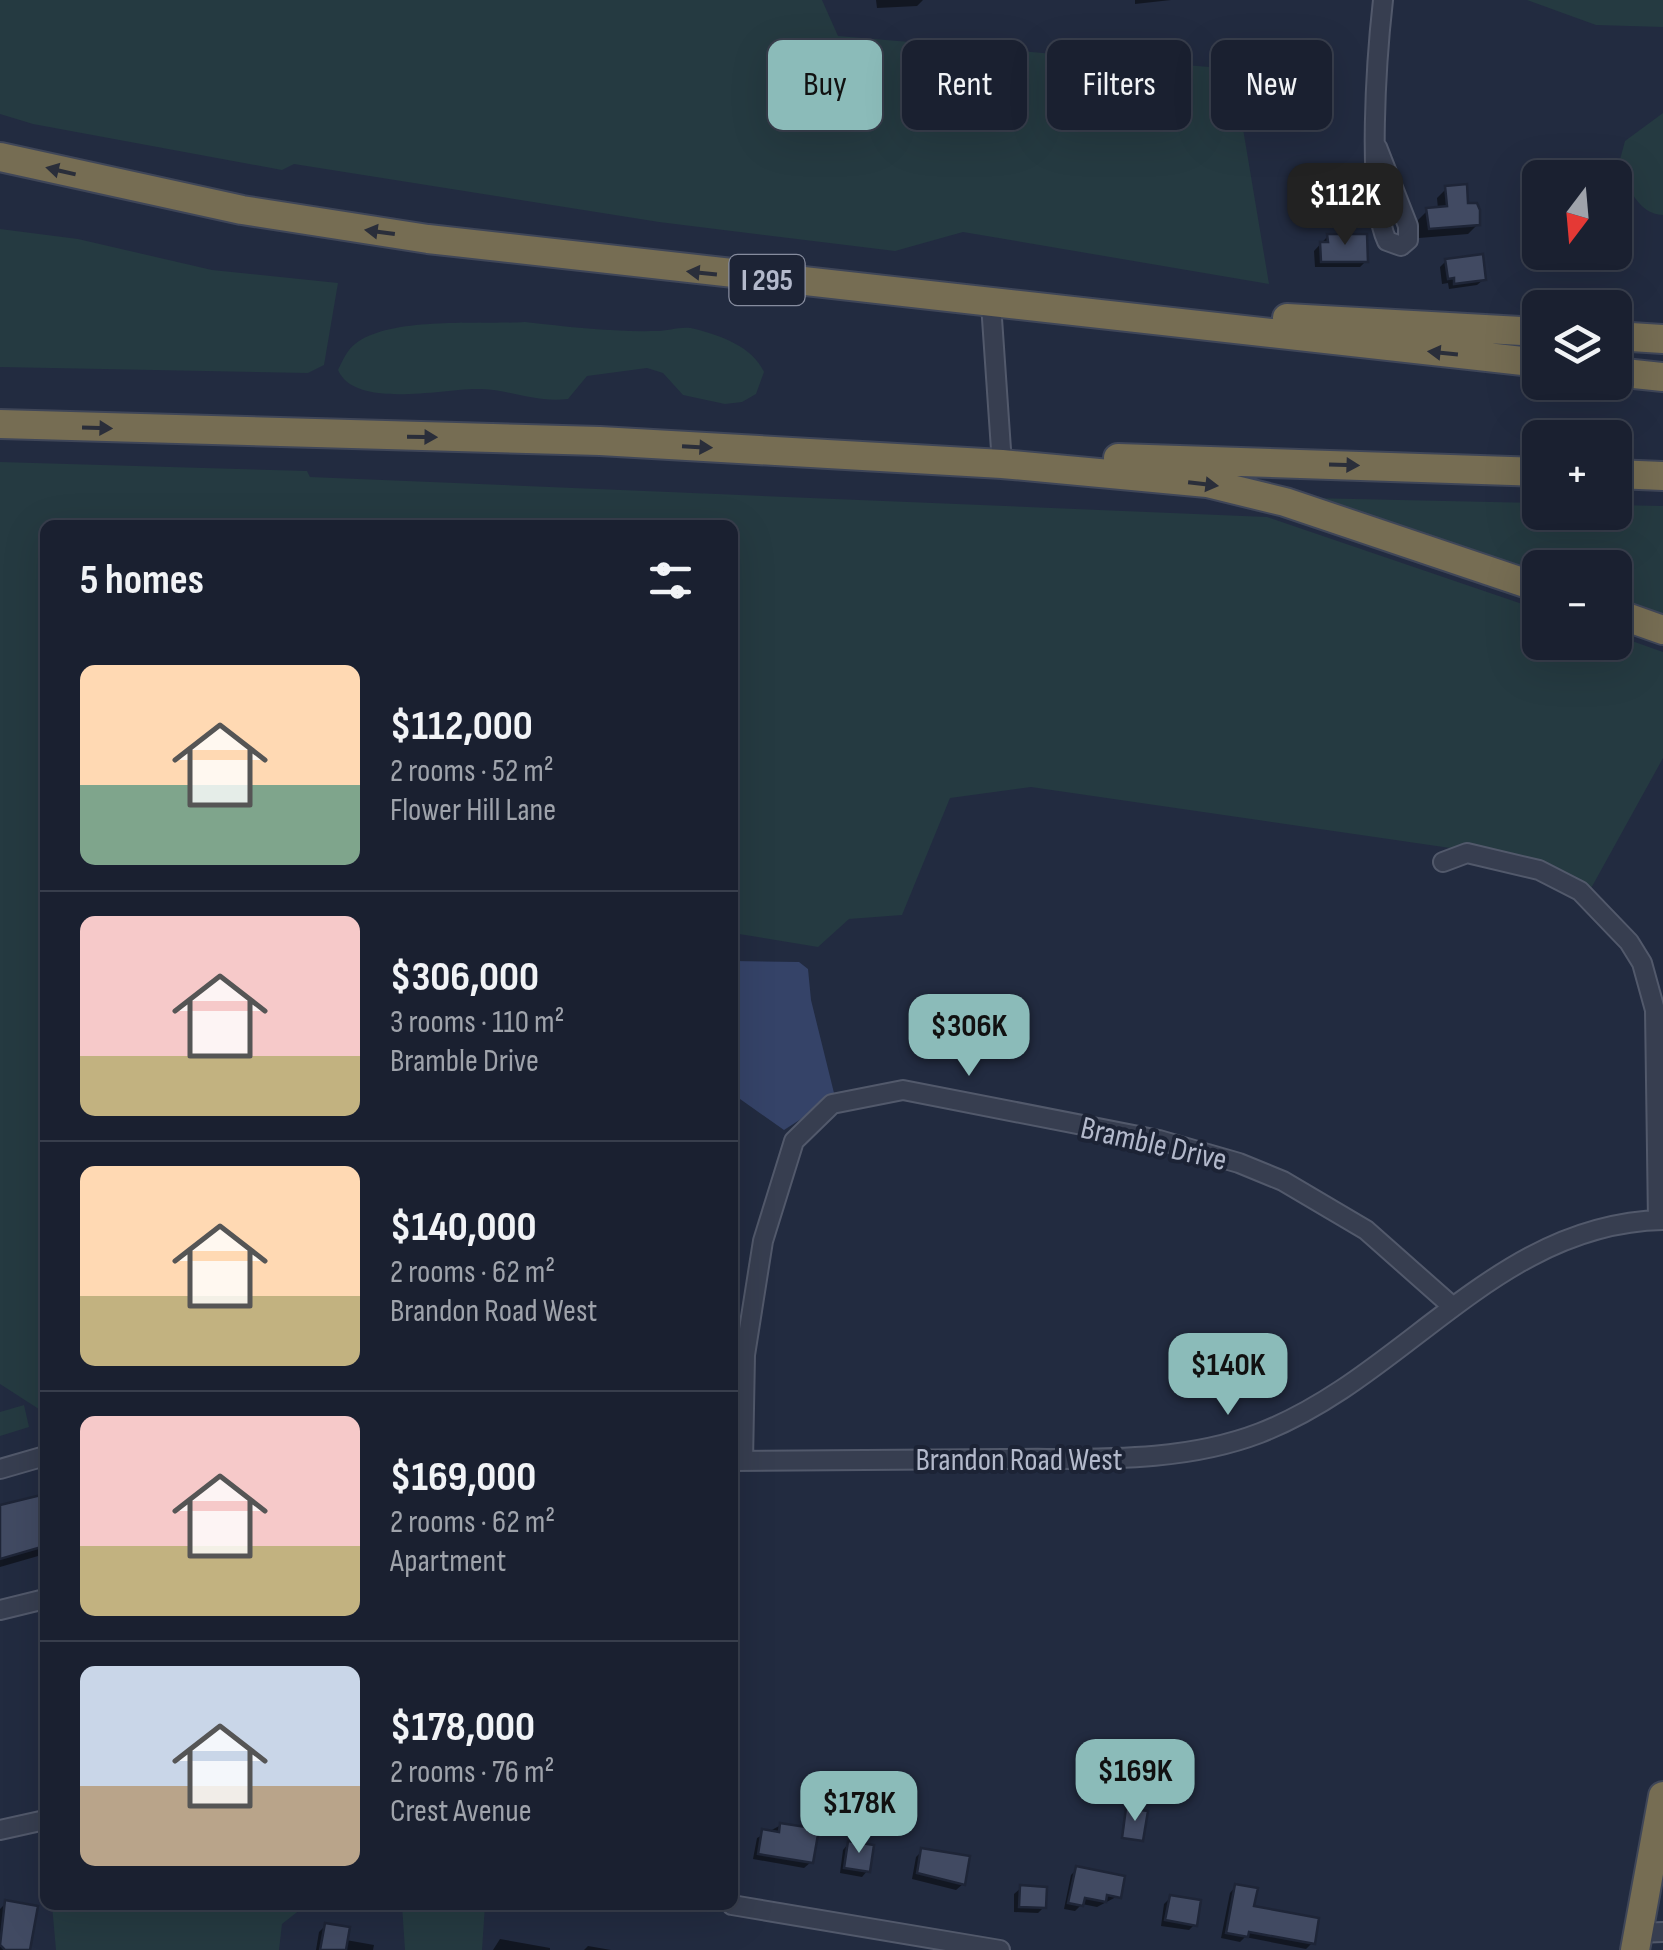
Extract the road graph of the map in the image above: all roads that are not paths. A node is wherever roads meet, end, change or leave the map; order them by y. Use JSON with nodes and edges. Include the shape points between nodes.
{"nodes":[{"id":1,"x":1383,"y":0,"type":"edge"},
{"id":2,"x":1377,"y":147,"type":"dead end"},
{"id":3,"x":0,"y":156,"type":"edge"},
{"id":4,"x":825,"y":286,"type":"junction"},
{"id":5,"x":991,"y":304,"type":"junction"},
{"id":6,"x":1522,"y":331,"type":"edge"},
{"id":7,"x":1632,"y":337,"type":"edge"},
{"id":8,"x":1663,"y":338,"type":"edge"},
{"id":9,"x":1522,"y":362,"type":"edge"},
{"id":10,"x":1632,"y":374,"type":"edge"},
{"id":11,"x":1663,"y":377,"type":"edge"},
{"id":12,"x":0,"y":424,"type":"edge"},
{"id":13,"x":1002,"y":464,"type":"junction"},
{"id":14,"x":1522,"y":471,"type":"edge"},
{"id":15,"x":1632,"y":475,"type":"edge"},
{"id":16,"x":1663,"y":476,"type":"edge"},
{"id":17,"x":1522,"y":582,"type":"edge"},
{"id":18,"x":1632,"y":619,"type":"edge"},
{"id":19,"x":1663,"y":630,"type":"edge"},
{"id":20,"x":1443,"y":862,"type":"dead end"},
{"id":21,"x":1660,"y":1102,"type":"edge"},
{"id":22,"x":1660,"y":1220,"type":"edge"},
{"id":23,"x":1453,"y":1307,"type":"junction"},
{"id":24,"x":40,"y":1457,"type":"edge"},
{"id":25,"x":738,"y":1461,"type":"edge"},
{"id":26,"x":0,"y":1469,"type":"edge"},
{"id":27,"x":40,"y":1599,"type":"edge"},
{"id":28,"x":0,"y":1610,"type":"edge"},
{"id":29,"x":1663,"y":1796,"type":"edge"},
{"id":30,"x":40,"y":1821,"type":"edge"},
{"id":31,"x":0,"y":1830,"type":"edge"},
{"id":32,"x":738,"y":1906,"type":"edge"},
{"id":33,"x":1645,"y":1938,"type":"edge"},
{"id":34,"x":1000,"y":1950,"type":"edge"}],
"edges":[{"from":1,"to":2,"type":"street"},
{"from":4,"to":3,"type":"highway","number":"I 295","one_way":true,"via":[[335,225]]},
{"from":4,"to":5,"type":"highway","number":"I 295"},
{"from":4,"to":6,"type":"highway"},
{"from":9,"to":5,"type":"highway","number":"I 295","one_way":true},
{"from":5,"to":13,"type":"street"},
{"from":7,"to":8,"type":"highway"},
{"from":10,"to":11,"type":"highway"},
{"from":12,"to":13,"type":"highway","one_way":true,"via":[[600,441]]},
{"from":13,"to":14,"type":"highway","one_way":true,"via":[[1052,456]]},
{"from":13,"to":17,"type":"highway","one_way":true,"via":[[1251,492]]},
{"from":15,"to":16,"type":"highway"},
{"from":18,"to":19,"type":"highway"},
{"from":20,"to":21,"type":"street","via":[[1468,853],[1539,870],[1580,891],[1615,925],[1650,986]]},
{"from":21,"to":22,"type":"street"},
{"from":22,"to":23,"type":"street","name":"Brandon Road West","via":[[1551,1244]]},
{"from":23,"to":25,"type":"street","name":"Brandon Road West","via":[[1297,1416],[1192,1452]]},
{"from":23,"to":25,"type":"street","name":"Bramble Drive","via":[[1366,1230],[1284,1182],[1224,1158],[903,1090],[832,1104],[794,1141],[763,1241],[745,1354]]},
{"from":24,"to":26,"type":"street"},
{"from":27,"to":28,"type":"street"},
{"from":29,"to":33,"type":"highway"},
{"from":30,"to":31,"type":"street"},
{"from":32,"to":34,"type":"street"}]}
